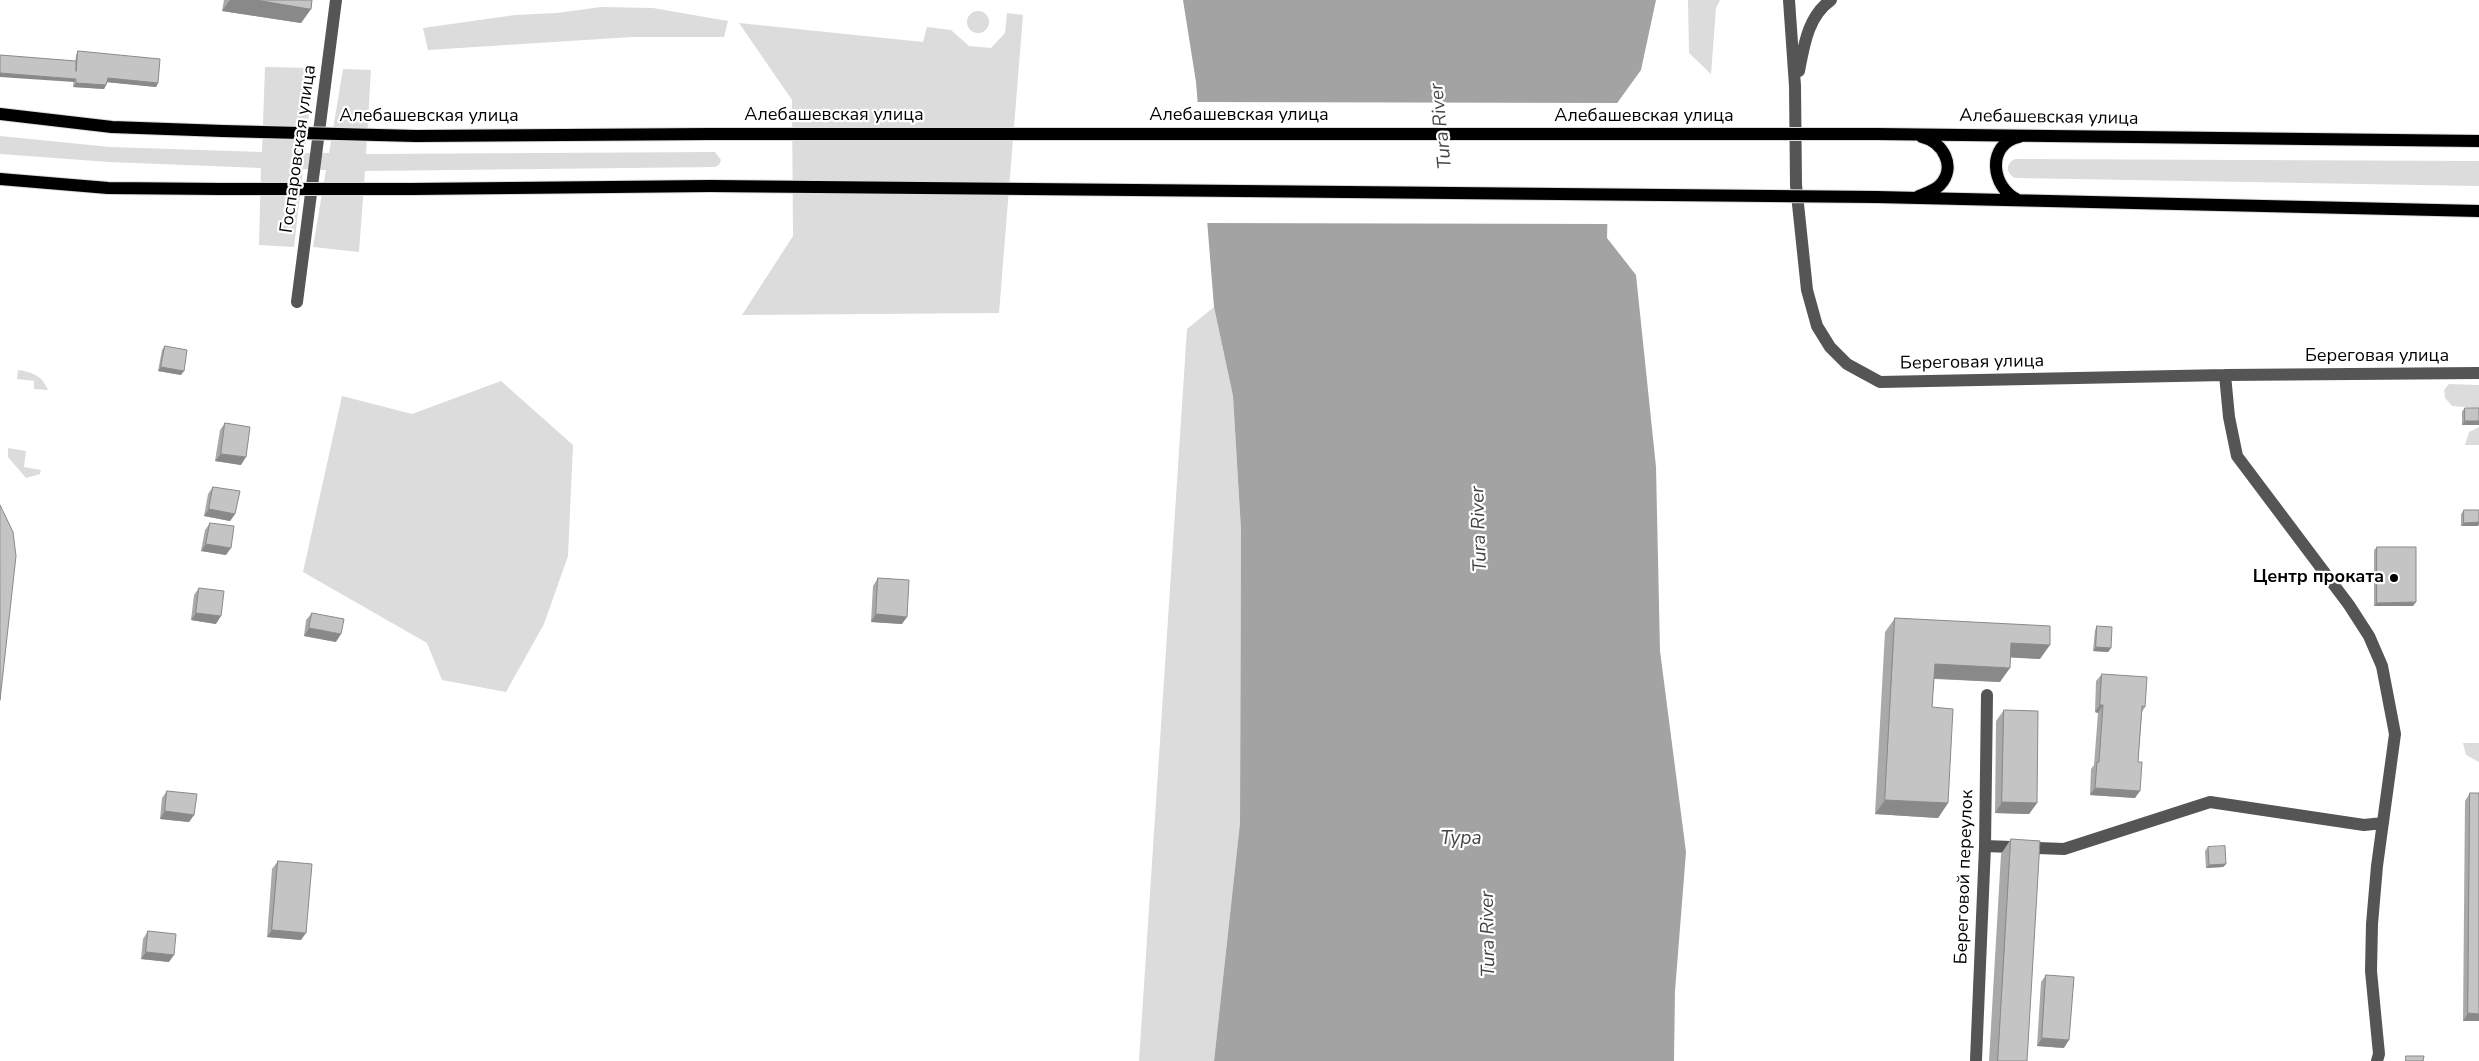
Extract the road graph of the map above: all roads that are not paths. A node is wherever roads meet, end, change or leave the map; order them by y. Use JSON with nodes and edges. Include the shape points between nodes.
{"nodes":[{"id":1,"x":336,"y":0,"type":"edge"},
{"id":2,"x":1789,"y":0,"type":"edge"},
{"id":3,"x":1832,"y":0,"type":"edge"},
{"id":4,"x":1795,"y":86,"type":"junction"},
{"id":5,"x":0,"y":114,"type":"edge"},
{"id":6,"x":1910,"y":134,"type":"junction"},
{"id":7,"x":2026,"y":136,"type":"junction"},
{"id":8,"x":2479,"y":141,"type":"edge"},
{"id":9,"x":0,"y":179,"type":"edge"},
{"id":10,"x":1914,"y":198,"type":"junction"},
{"id":11,"x":2018,"y":200,"type":"junction"},
{"id":12,"x":2479,"y":211,"type":"edge"},
{"id":13,"x":297,"y":302,"type":"dead end"},
{"id":14,"x":2479,"y":374,"type":"edge"},
{"id":15,"x":2225,"y":375,"type":"junction"},
{"id":16,"x":1987,"y":695,"type":"dead end"},
{"id":17,"x":2383,"y":823,"type":"junction"},
{"id":18,"x":1985,"y":846,"type":"junction"},
{"id":19,"x":1976,"y":1060,"type":"edge"},
{"id":20,"x":2377,"y":1061,"type":"edge"}],
"edges":[{"from":1,"to":13,"type":"street","name":"Госпаровская улица"},
{"from":2,"to":4,"type":"street","name":"Береговая улица"},
{"from":3,"to":4,"type":"street","via":[[1822,6],[1807,33]]},
{"from":4,"to":15,"type":"street","name":"Береговая улица","via":[[1796,185],[1807,290],[1817,326],[1830,347],[1847,364],[1880,382]]},
{"from":5,"to":6,"type":"main road","name":"Алебашевская улица","bridge":true,"via":[[112,127],[416,136]]},
{"from":6,"to":7,"type":"main road","name":"Алебашевская улица"},
{"from":6,"to":10,"type":"main road","via":[[1937,143],[1947,158],[1948,168],[1940,185]]},
{"from":7,"to":8,"type":"main road","name":"Алебашевская улица"},
{"from":7,"to":11,"type":"main road","via":[[2013,138],[2002,146],[1997,158],[1996,175],[2001,187]]},
{"from":9,"to":10,"type":"main road","bridge":true,"via":[[108,188],[710,186]]},
{"from":10,"to":11,"type":"main road"},
{"from":11,"to":12,"type":"main road"},
{"from":14,"to":15,"type":"street","name":"Береговая улица"},
{"from":15,"to":17,"type":"street","via":[[2228,417],[2238,456],[2349,604],[2369,636],[2382,666],[2395,734]]},
{"from":16,"to":18,"type":"street","name":"Береговой переулок"},
{"from":17,"to":18,"type":"street","via":[[2364,825],[2210,802],[2064,849]]},
{"from":17,"to":20,"type":"street","via":[[2372,924],[2371,971]]},
{"from":18,"to":19,"type":"street","name":"Береговой переулок"}]}
